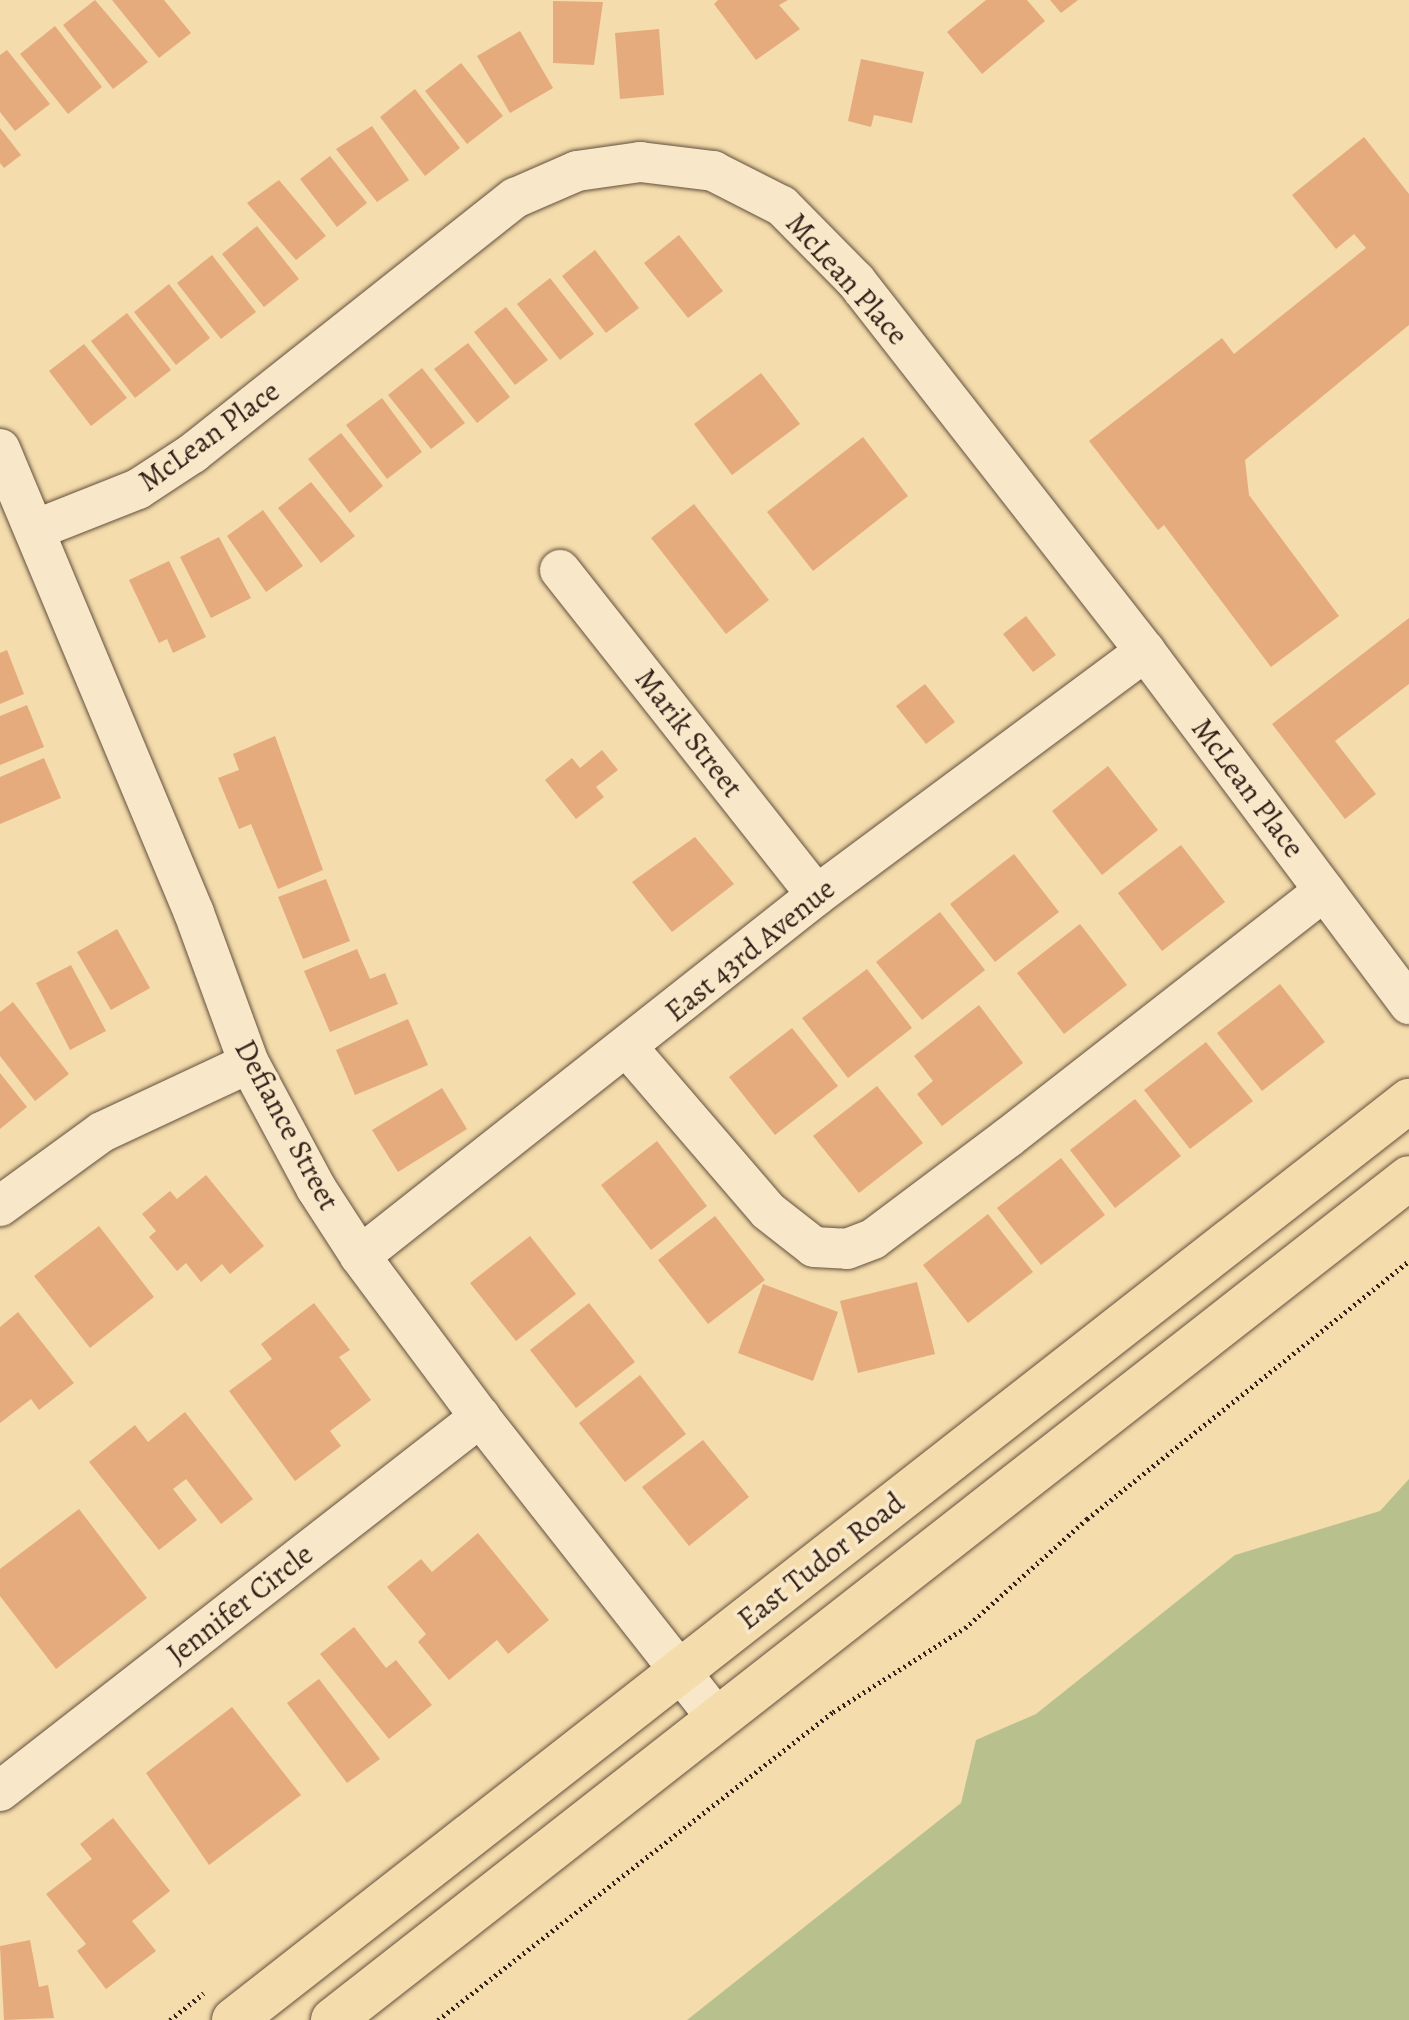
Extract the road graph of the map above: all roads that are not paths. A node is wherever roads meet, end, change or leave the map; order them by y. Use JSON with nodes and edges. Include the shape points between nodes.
{"nodes":[{"id":1,"x":0,"y":449,"type":"edge"},
{"id":2,"x":37,"y":529,"type":"junction"},
{"id":3,"x":560,"y":570,"type":"dead end"},
{"id":4,"x":1145,"y":651,"type":"junction"},
{"id":5,"x":1324,"y":891,"type":"junction"},
{"id":6,"x":817,"y":895,"type":"junction"},
{"id":7,"x":1409,"y":1004,"type":"edge"},
{"id":8,"x":627,"y":1047,"type":"junction"},
{"id":9,"x":249,"y":1063,"type":"junction"},
{"id":10,"x":1409,"y":1101,"type":"edge"},
{"id":11,"x":1409,"y":1178,"type":"edge"},
{"id":12,"x":0,"y":1206,"type":"edge"},
{"id":13,"x":360,"y":1256,"type":"junction"},
{"id":14,"x":480,"y":1417,"type":"junction"},
{"id":15,"x":680,"y":1671,"type":"junction"},
{"id":16,"x":718,"y":1719,"type":"junction"},
{"id":17,"x":0,"y":1791,"type":"edge"},
{"id":18,"x":234,"y":2020,"type":"edge"},
{"id":19,"x":333,"y":2020,"type":"edge"}],
"edges":[{"from":1,"to":2,"type":"street","name":"Defiance Street"},
{"from":2,"to":4,"type":"street","name":"McLean Place","via":[[138,489],[193,453],[515,198],[577,171],[654,164],[713,171],[782,206],[856,281]]},
{"from":2,"to":9,"type":"street","name":"Defiance Street","via":[[194,913]]},
{"from":3,"to":6,"type":"street","name":"Marik Street"},
{"from":4,"to":5,"type":"street","name":"McLean Place"},
{"from":4,"to":6,"type":"street","name":"East 43rd Avenue"},
{"from":5,"to":7,"type":"street","name":"McLean Place"},
{"from":5,"to":8,"type":"street","via":[[960,1174],[873,1239],[847,1249],[814,1247],[768,1211]]},
{"from":6,"to":8,"type":"street","name":"East 43rd Avenue"},
{"from":8,"to":13,"type":"street","name":"East 43rd Avenue"},
{"from":9,"to":12,"type":"street","via":[[102,1132]]},
{"from":9,"to":13,"type":"street","name":"Defiance Street","via":[[316,1188]]},
{"from":10,"to":15,"type":"main road","name":"East Tudor Road"},
{"from":11,"to":16,"type":"main road","name":"East Tudor Road"},
{"from":13,"to":14,"type":"street","name":"Defiance Street"},
{"from":14,"to":15,"type":"street","name":"Defiance Street"},
{"from":14,"to":17,"type":"street","name":"Jennifer Circle"},
{"from":15,"to":16,"type":"street","name":"Defiance Street"},
{"from":15,"to":18,"type":"main road","name":"East Tudor Road"},
{"from":16,"to":19,"type":"main road","name":"East Tudor Road"}]}
